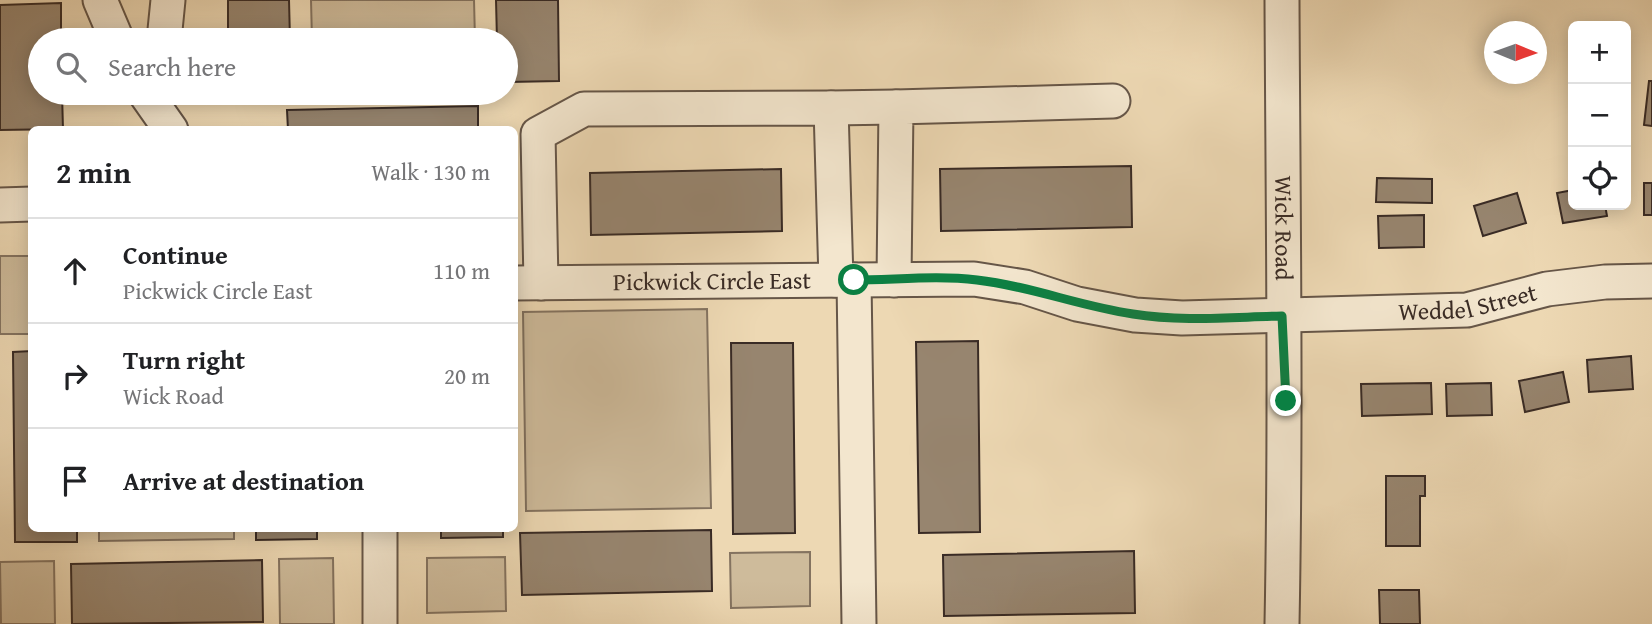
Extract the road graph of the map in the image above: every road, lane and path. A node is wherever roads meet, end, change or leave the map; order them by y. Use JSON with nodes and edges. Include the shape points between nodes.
{"nodes":[{"id":1,"x":100,"y":0,"type":"edge"},
{"id":2,"x":168,"y":0,"type":"edge"},
{"id":3,"x":1282,"y":0,"type":"edge"},
{"id":4,"x":112,"y":28,"type":"edge"},
{"id":5,"x":165,"y":28,"type":"edge"},
{"id":6,"x":1113,"y":101,"type":"dead end"},
{"id":7,"x":895,"y":107,"type":"junction"},
{"id":8,"x":831,"y":108,"type":"junction"},
{"id":9,"x":28,"y":204,"type":"edge"},
{"id":10,"x":0,"y":205,"type":"edge"},
{"id":11,"x":845,"y":280,"type":"junction"},
{"id":12,"x":894,"y":280,"type":"junction"},
{"id":13,"x":1652,"y":281,"type":"edge"},
{"id":14,"x":528,"y":283,"type":"edge"},
{"id":15,"x":1282,"y":316,"type":"junction"},
{"id":16,"x":380,"y":532,"type":"edge"},
{"id":17,"x":380,"y":624,"type":"edge"},
{"id":18,"x":859,"y":624,"type":"edge"},
{"id":19,"x":1282,"y":624,"type":"edge"}],
"edges":[{"from":1,"to":4,"type":"street"},
{"from":2,"to":5,"type":"street"},
{"from":3,"to":15,"type":"street","name":"Wick Road"},
{"from":6,"to":7,"type":"street"},
{"from":7,"to":8,"type":"street"},
{"from":7,"to":12,"type":"street"},
{"from":8,"to":11,"type":"street"},
{"from":8,"to":14,"type":"street","via":[[584,109],[538,134]]},
{"from":9,"to":10,"type":"street"},
{"from":11,"to":12,"type":"street","name":"Pickwick Circle East"},
{"from":11,"to":14,"type":"street","name":"Pickwick Circle East"},
{"from":11,"to":18,"type":"street"},
{"from":12,"to":15,"type":"street","name":"Pickwick Circle East","via":[[974,279],[1135,315]]},
{"from":13,"to":15,"type":"street","name":"Weddel Street","via":[[1547,289],[1467,310]]},
{"from":15,"to":19,"type":"street","name":"Wick Road","via":[[1286,401]]},
{"from":16,"to":17,"type":"street"}]}
